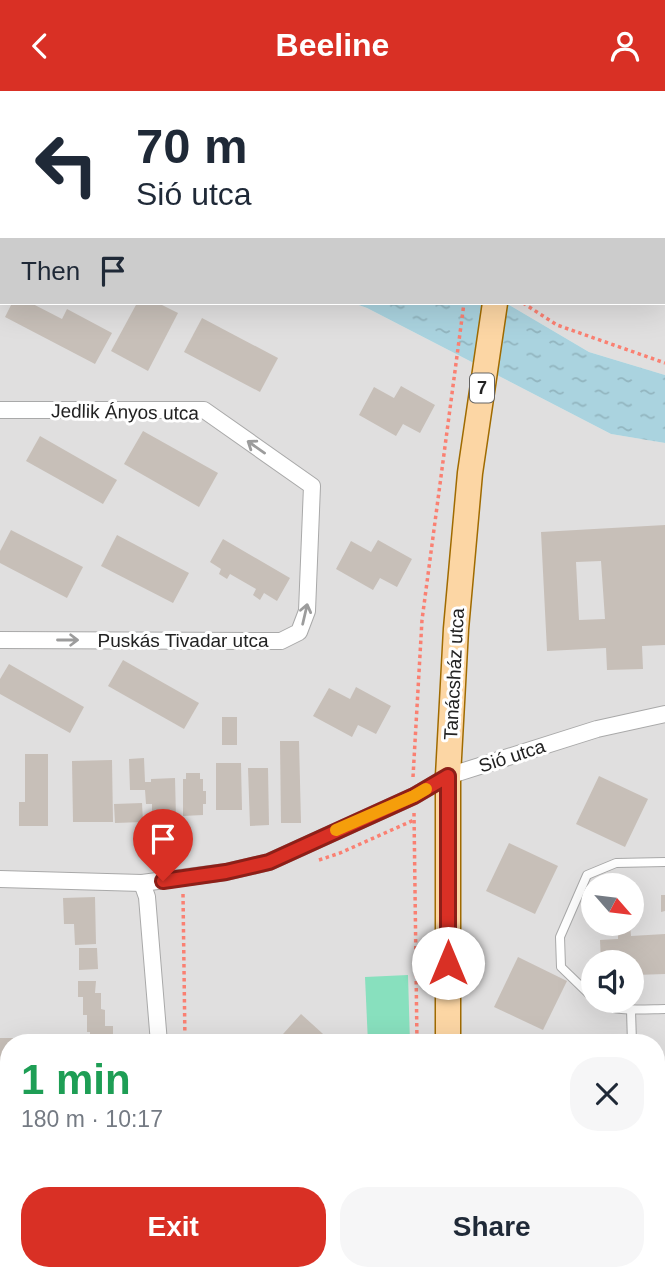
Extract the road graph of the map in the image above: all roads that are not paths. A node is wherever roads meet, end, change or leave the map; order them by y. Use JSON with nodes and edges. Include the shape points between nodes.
{"nodes":[{"id":1,"x":495,"y":305,"type":"edge"},
{"id":2,"x":0,"y":410,"type":"edge"},
{"id":3,"x":312,"y":486,"type":"joint"},
{"id":4,"x":0,"y":639,"type":"edge"},
{"id":5,"x":665,"y":714,"type":"edge"},
{"id":6,"x":448,"y":776,"type":"junction"},
{"id":7,"x":665,"y":862,"type":"edge"},
{"id":8,"x":0,"y":879,"type":"edge"},
{"id":9,"x":142,"y":883,"type":"junction"},
{"id":10,"x":581,"y":986,"type":"edge"},
{"id":11,"x":665,"y":1009,"type":"edge"},
{"id":12,"x":644,"y":1010,"type":"edge"},
{"id":13,"x":631,"y":1013,"type":"edge"},
{"id":14,"x":158,"y":1034,"type":"edge"},
{"id":15,"x":448,"y":1034,"type":"edge"},
{"id":16,"x":632,"y":1034,"type":"edge"}],
"edges":[{"from":1,"to":6,"type":"main road","name":"Tanácsház utca","number":"7","via":[[470,473]]},
{"from":3,"to":2,"type":"street","name":"Jedlik Ányos utca","one_way":true,"via":[[204,410]]},
{"from":4,"to":3,"type":"street","name":"Puskás Tivadar utca","one_way":true,"via":[[281,641],[299,632],[307,611]]},
{"from":5,"to":6,"type":"street","name":"Sió utca","via":[[597,729]]},
{"from":6,"to":9,"type":"street","name":"Sió utca","via":[[269,862]]},
{"from":6,"to":15,"type":"main road","name":"Tanácsház utca","number":"7"},
{"from":7,"to":10,"type":"lane","via":[[616,863],[587,875],[560,937],[561,967]]},
{"from":8,"to":9,"type":"street","name":"Sió utca"},
{"from":9,"to":14,"type":"street"},
{"from":11,"to":12,"type":"lane"},
{"from":13,"to":16,"type":"lane"}]}
